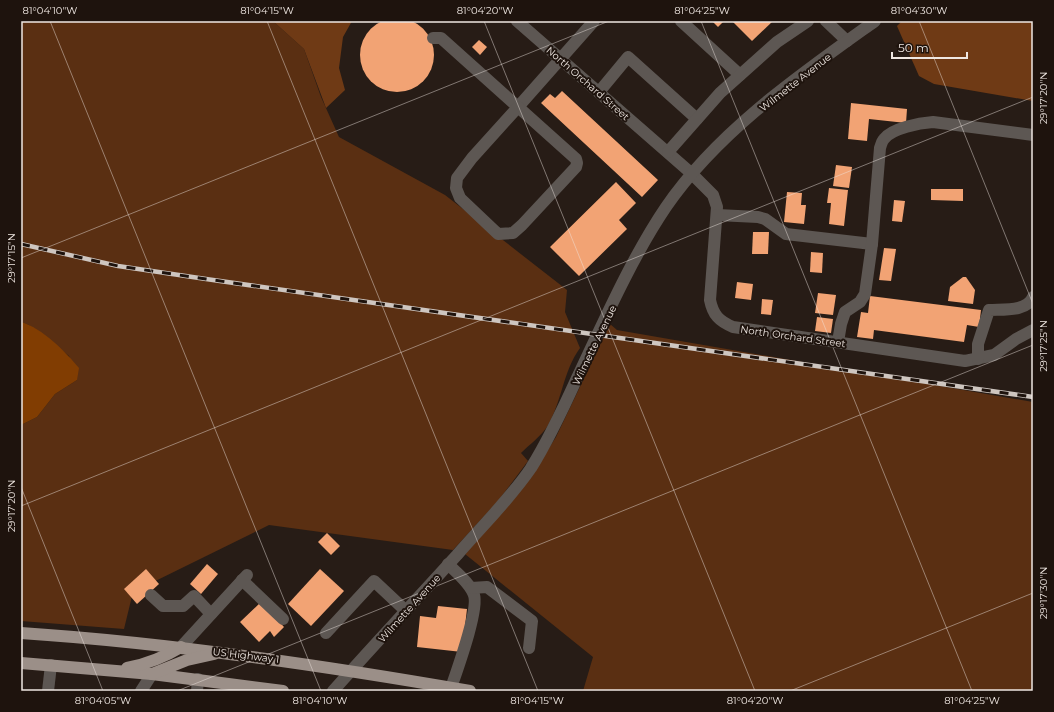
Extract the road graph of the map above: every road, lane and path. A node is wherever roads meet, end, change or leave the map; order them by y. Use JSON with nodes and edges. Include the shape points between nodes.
{"nodes":[{"id":1,"x":517,"y":21,"type":"edge"},
{"id":2,"x":594,"y":21,"type":"edge"},
{"id":3,"x":681,"y":21,"type":"edge"},
{"id":4,"x":808,"y":21,"type":"edge"},
{"id":5,"x":826,"y":21,"type":"edge"},
{"id":6,"x":875,"y":21,"type":"edge"},
{"id":7,"x":433,"y":38,"type":"dead end"},
{"id":8,"x":847,"y":41,"type":"junction"},
{"id":9,"x":560,"y":58,"type":"junction"},
{"id":10,"x":740,"y":75,"type":"junction"},
{"id":11,"x":599,"y":92,"type":"junction"},
{"id":12,"x":518,"y":107,"type":"junction"},
{"id":13,"x":697,"y":119,"type":"junction"},
{"id":14,"x":1033,"y":135,"type":"edge"},
{"id":15,"x":668,"y":152,"type":"junction"},
{"id":16,"x":692,"y":173,"type":"junction"},
{"id":17,"x":717,"y":215,"type":"junction"},
{"id":18,"x":872,"y":244,"type":"junction"},
{"id":19,"x":1033,"y":296,"type":"edge"},
{"id":20,"x":1033,"y":330,"type":"edge"},
{"id":21,"x":838,"y":342,"type":"junction"},
{"id":22,"x":978,"y":359,"type":"junction"},
{"id":23,"x":448,"y":564,"type":"junction"},
{"id":24,"x":471,"y":588,"type":"junction"},
{"id":25,"x":151,"y":595,"type":"dead end"},
{"id":26,"x":406,"y":611,"type":"junction"},
{"id":27,"x":211,"y":614,"type":"junction"},
{"id":28,"x":283,"y":619,"type":"dead end"},
{"id":29,"x":21,"y":633,"type":"edge"},
{"id":30,"x":326,"y":633,"type":"dead end"},
{"id":31,"x":181,"y":647,"type":"junction"},
{"id":32,"x":529,"y":648,"type":"dead end"},
{"id":33,"x":223,"y":652,"type":"junction"},
{"id":34,"x":21,"y":663,"type":"edge"},
{"id":35,"x":51,"y":665,"type":"junction"},
{"id":36,"x":351,"y":670,"type":"junction"},
{"id":37,"x":116,"y":671,"type":"junction"},
{"id":38,"x":152,"y":674,"type":"junction"},
{"id":39,"x":198,"y":685,"type":"edge"},
{"id":40,"x":451,"y":688,"type":"junction"},
{"id":41,"x":48,"y":691,"type":"edge"},
{"id":42,"x":141,"y":691,"type":"edge"},
{"id":43,"x":283,"y":691,"type":"edge"},
{"id":44,"x":333,"y":691,"type":"edge"},
{"id":45,"x":470,"y":691,"type":"edge"}],
"edges":[{"from":1,"to":9,"type":"street","name":"North Orchard Street"},
{"from":2,"to":9,"type":"street"},
{"from":3,"to":10,"type":"street"},
{"from":4,"to":10,"type":"street","via":[[777,42]]},
{"from":5,"to":8,"type":"street"},
{"from":6,"to":8,"type":"street","name":"Wilmette Avenue"},
{"from":7,"to":12,"type":"street","via":[[441,38]]},
{"from":8,"to":16,"type":"street","name":"Wilmette Avenue","via":[[738,127]]},
{"from":9,"to":11,"type":"street","name":"North Orchard Street"},
{"from":9,"to":12,"type":"street"},
{"from":10,"to":13,"type":"street"},
{"from":11,"to":13,"type":"street","via":[[628,57]]},
{"from":11,"to":15,"type":"street","name":"North Orchard Street"},
{"from":12,"to":12,"type":"street","via":[[472,158],[458,178],[456,188],[460,198],[498,234],[513,233],[522,225],[577,163]]},
{"from":13,"to":15,"type":"street"},
{"from":14,"to":18,"type":"street","via":[[933,122],[906,127],[884,138],[880,148]]},
{"from":15,"to":16,"type":"street","name":"North Orchard Street"},
{"from":16,"to":17,"type":"street","name":"North Orchard Street","via":[[713,195]]},
{"from":16,"to":23,"type":"street","name":"Wilmette Avenue","via":[[666,207],[644,245],[551,434],[530,469]]},
{"from":17,"to":18,"type":"street","via":[[758,217],[786,234]]},
{"from":17,"to":21,"type":"street","name":"North Orchard Street","via":[[710,300],[719,321],[733,327]]},
{"from":18,"to":21,"type":"street","via":[[864,294],[860,302],[845,312]]},
{"from":19,"to":22,"type":"street","via":[[1031,302],[1023,307],[989,310],[979,339]]},
{"from":20,"to":22,"type":"street","name":"North Orchard Street","via":[[994,355]]},
{"from":21,"to":22,"type":"street","name":"North Orchard Street","via":[[966,361]]},
{"from":23,"to":24,"type":"street"},
{"from":23,"to":26,"type":"street","name":"Wilmette Avenue"},
{"from":24,"to":32,"type":"street","via":[[487,587],[532,621]]},
{"from":24,"to":40,"type":"street","via":[[474,597],[472,615]]},
{"from":25,"to":27,"type":"street","via":[[163,606],[183,606],[194,596]]},
{"from":26,"to":30,"type":"street","via":[[374,581]]},
{"from":26,"to":36,"type":"street","name":"Wilmette Avenue"},
{"from":27,"to":28,"type":"street","via":[[244,578]]},
{"from":27,"to":31,"type":"street"},
{"from":29,"to":31,"type":"main road","name":"US Highway 1"},
{"from":31,"to":33,"type":"main road","name":"US Highway 1"},
{"from":31,"to":37,"type":"main road","via":[[166,657]]},
{"from":33,"to":36,"type":"main road","name":"US Highway 1"},
{"from":33,"to":38,"type":"main road","via":[[187,660]]},
{"from":34,"to":35,"type":"main road"},
{"from":35,"to":37,"type":"main road"},
{"from":35,"to":41,"type":"street"},
{"from":36,"to":40,"type":"main road","name":"US Highway 1"},
{"from":36,"to":44,"type":"street","name":"Wilmette Avenue"},
{"from":37,"to":38,"type":"main road"},
{"from":38,"to":39,"type":"main road"},
{"from":38,"to":42,"type":"street"},
{"from":39,"to":43,"type":"main road"},
{"from":40,"to":45,"type":"main road","name":"US Highway 1"}]}
